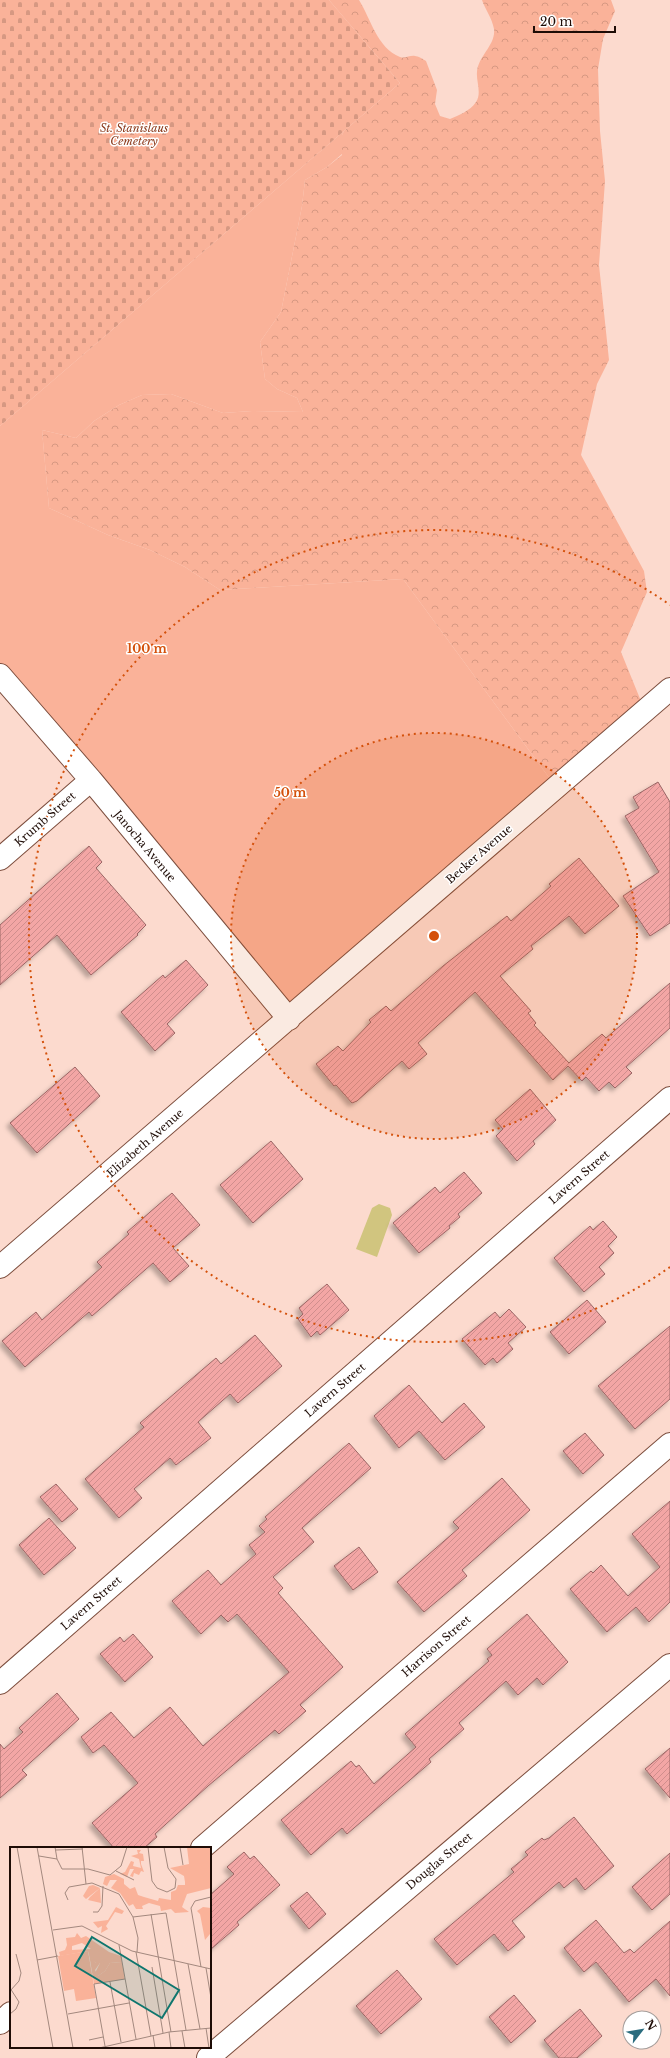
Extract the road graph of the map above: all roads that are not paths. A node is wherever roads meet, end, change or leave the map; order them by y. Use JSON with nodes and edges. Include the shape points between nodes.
{"nodes":[{"id":1,"x":0,"y":675,"type":"edge"},
{"id":2,"x":670,"y":689,"type":"edge"},
{"id":3,"x":91,"y":780,"type":"junction"},
{"id":4,"x":0,"y":858,"type":"edge"},
{"id":5,"x":289,"y":1019,"type":"junction"},
{"id":6,"x":670,"y":1098,"type":"edge"},
{"id":7,"x":0,"y":1267,"type":"edge"},
{"id":8,"x":670,"y":1444,"type":"edge"},
{"id":9,"x":670,"y":1665,"type":"edge"},
{"id":10,"x":0,"y":1683,"type":"edge"},
{"id":11,"x":203,"y":1847,"type":"edge"},
{"id":12,"x":10,"y":2014,"type":"edge"},
{"id":13,"x":0,"y":2022,"type":"edge"},
{"id":14,"x":208,"y":2058,"type":"edge"}],
"edges":[{"from":1,"to":3,"type":"street","name":"Janocha Avenue"},
{"from":2,"to":5,"type":"street","name":"Becker Avenue"},
{"from":3,"to":4,"type":"street","name":"Krumb Street"},
{"from":3,"to":5,"type":"street","name":"Janocha Avenue"},
{"from":5,"to":7,"type":"street","name":"Elizabeth Avenue"},
{"from":6,"to":10,"type":"street","name":"Lavern Street"},
{"from":8,"to":11,"type":"street","name":"Harrison Street"},
{"from":9,"to":14,"type":"street","name":"Douglas Street"},
{"from":12,"to":13,"type":"street"}]}
